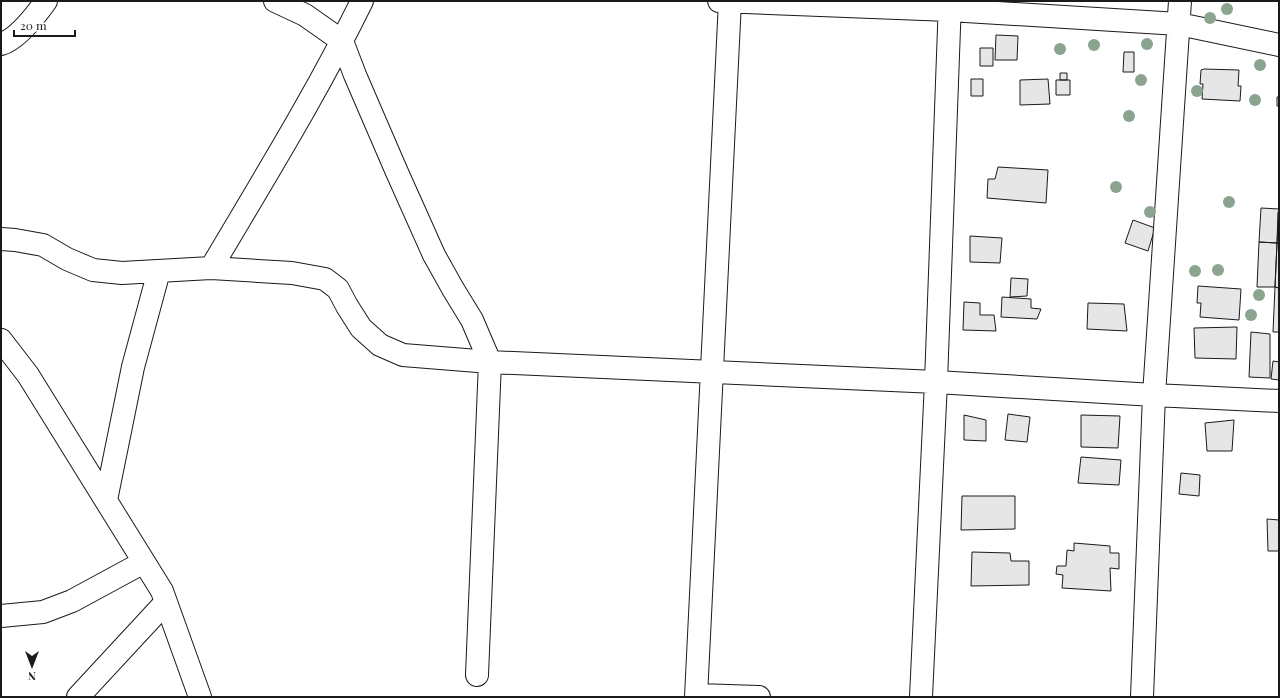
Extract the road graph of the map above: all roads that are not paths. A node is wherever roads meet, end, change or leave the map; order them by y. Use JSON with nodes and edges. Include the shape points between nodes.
{"nodes":[{"id":1,"x":46,"y":1,"type":"edge"},
{"id":2,"x":275,"y":1,"type":"edge"},
{"id":3,"x":362,"y":1,"type":"edge"},
{"id":4,"x":726,"y":1,"type":"edge"},
{"id":5,"x":1180,"y":1,"type":"edge"},
{"id":6,"x":949,"y":5,"type":"edge"},
{"id":7,"x":1180,"y":24,"type":"junction"},
{"id":8,"x":342,"y":41,"type":"junction"},
{"id":9,"x":1,"y":44,"type":"edge"},
{"id":10,"x":1279,"y":46,"type":"edge"},
{"id":11,"x":1,"y":239,"type":"edge"},
{"id":12,"x":211,"y":268,"type":"junction"},
{"id":13,"x":159,"y":271,"type":"junction"},
{"id":14,"x":1,"y":340,"type":"edge"},
{"id":15,"x":490,"y":362,"type":"junction"},
{"id":16,"x":712,"y":372,"type":"junction"},
{"id":17,"x":936,"y":382,"type":"junction"},
{"id":18,"x":1154,"y":395,"type":"junction"},
{"id":19,"x":1279,"y":401,"type":"edge"},
{"id":20,"x":106,"y":500,"type":"junction"},
{"id":21,"x":144,"y":562,"type":"junction"},
{"id":22,"x":166,"y":602,"type":"junction"},
{"id":23,"x":1,"y":616,"type":"edge"},
{"id":24,"x":477,"y":675,"type":"dead end"},
{"id":25,"x":697,"y":696,"type":"edge"},
{"id":26,"x":78,"y":697,"type":"edge"},
{"id":27,"x":200,"y":697,"type":"edge"},
{"id":28,"x":759,"y":697,"type":"edge"},
{"id":29,"x":921,"y":697,"type":"edge"},
{"id":30,"x":1142,"y":697,"type":"edge"}],
"edges":[{"from":1,"to":9,"type":"street","via":[[29,23],[6,43]]},
{"from":2,"to":8,"type":"street","via":[[305,15]]},
{"from":3,"to":8,"type":"street"},
{"from":4,"to":6,"type":"street"},
{"from":4,"to":16,"type":"street"},
{"from":5,"to":7,"type":"street"},
{"from":6,"to":7,"type":"street"},
{"from":6,"to":17,"type":"street"},
{"from":7,"to":10,"type":"street"},
{"from":7,"to":18,"type":"street"},
{"from":8,"to":12,"type":"street"},
{"from":8,"to":15,"type":"street","via":[[434,255],[472,320]]},
{"from":11,"to":13,"type":"street","via":[[42,245],[93,270],[122,273]]},
{"from":12,"to":13,"type":"street"},
{"from":12,"to":15,"type":"street","via":[[292,273],[325,279],[338,289],[361,328],[380,345],[403,355]]},
{"from":13,"to":20,"type":"street","via":[[133,367]]},
{"from":14,"to":20,"type":"street","via":[[28,375]]},
{"from":15,"to":16,"type":"street"},
{"from":15,"to":24,"type":"street"},
{"from":16,"to":17,"type":"street"},
{"from":16,"to":25,"type":"street"},
{"from":17,"to":18,"type":"street"},
{"from":17,"to":29,"type":"street"},
{"from":18,"to":19,"type":"street"},
{"from":18,"to":30,"type":"street"},
{"from":20,"to":21,"type":"street"},
{"from":21,"to":22,"type":"street"},
{"from":21,"to":23,"type":"street","via":[[72,601],[43,612]]},
{"from":22,"to":26,"type":"street"},
{"from":22,"to":27,"type":"street"},
{"from":25,"to":28,"type":"street"}]}
